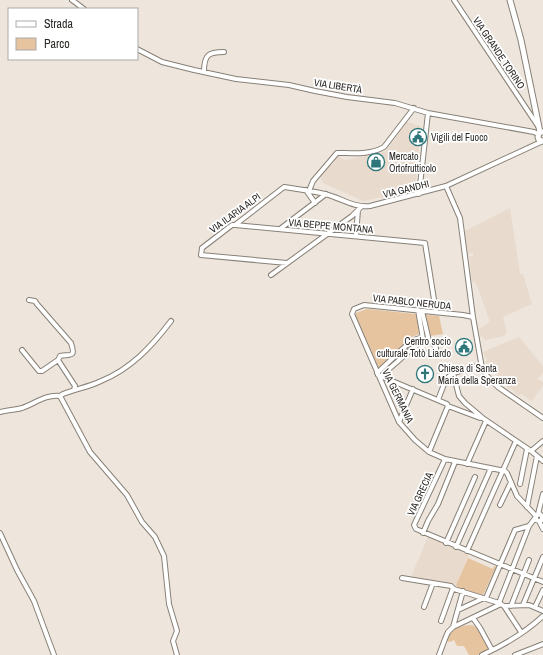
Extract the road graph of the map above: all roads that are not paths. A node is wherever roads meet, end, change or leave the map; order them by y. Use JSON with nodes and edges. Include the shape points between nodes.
{"nodes":[{"id":1,"x":72,"y":0,"type":"edge"},
{"id":2,"x":454,"y":0,"type":"edge"},
{"id":3,"x":510,"y":0,"type":"edge"},
{"id":4,"x":83,"y":8,"type":"edge"},
{"id":5,"x":138,"y":50,"type":"edge"},
{"id":6,"x":224,"y":52,"type":"dead end"},
{"id":7,"x":204,"y":72,"type":"junction"},
{"id":8,"x":534,"y":106,"type":"junction"},
{"id":9,"x":414,"y":108,"type":"junction"},
{"id":10,"x":428,"y":113,"type":"junction"},
{"id":11,"x":530,"y":114,"type":"junction"},
{"id":12,"x":536,"y":115,"type":"junction"},
{"id":13,"x":541,"y":135,"type":"edge"},
{"id":14,"x":446,"y":186,"type":"junction"},
{"id":15,"x":308,"y":190,"type":"junction"},
{"id":16,"x":326,"y":194,"type":"junction"},
{"id":17,"x":419,"y":194,"type":"junction"},
{"id":18,"x":315,"y":203,"type":"junction"},
{"id":19,"x":360,"y":209,"type":"junction"},
{"id":20,"x":235,"y":225,"type":"junction"},
{"id":21,"x":280,"y":229,"type":"junction"},
{"id":22,"x":328,"y":234,"type":"junction"},
{"id":23,"x":356,"y":236,"type":"junction"},
{"id":24,"x":286,"y":263,"type":"junction"},
{"id":25,"x":271,"y":275,"type":"dead end"},
{"id":26,"x":29,"y":300,"type":"dead end"},
{"id":27,"x":420,"y":310,"type":"junction"},
{"id":28,"x":436,"y":312,"type":"junction"},
{"id":29,"x":352,"y":314,"type":"joint"},
{"id":30,"x":473,"y":318,"type":"junction"},
{"id":31,"x":171,"y":321,"type":"dead end"},
{"id":32,"x":423,"y":339,"type":"junction"},
{"id":33,"x":415,"y":341,"type":"junction"},
{"id":34,"x":429,"y":341,"type":"junction"},
{"id":35,"x":414,"y":347,"type":"junction"},
{"id":36,"x":22,"y":350,"type":"dead end"},
{"id":37,"x":58,"y":360,"type":"junction"},
{"id":38,"x":481,"y":365,"type":"junction"},
{"id":39,"x":452,"y":373,"type":"junction"},
{"id":40,"x":379,"y":374,"type":"junction"},
{"id":41,"x":413,"y":389,"type":"junction"},
{"id":42,"x":74,"y":390,"type":"junction"},
{"id":43,"x":60,"y":396,"type":"junction"},
{"id":44,"x":438,"y":400,"type":"junction"},
{"id":45,"x":448,"y":406,"type":"junction"},
{"id":46,"x":0,"y":412,"type":"edge"},
{"id":47,"x":543,"y":418,"type":"edge"},
{"id":48,"x":485,"y":420,"type":"junction"},
{"id":49,"x":399,"y":422,"type":"junction"},
{"id":50,"x":516,"y":441,"type":"junction"},
{"id":51,"x":543,"y":441,"type":"edge"},
{"id":52,"x":529,"y":450,"type":"junction"},
{"id":53,"x":429,"y":452,"type":"junction"},
{"id":54,"x":537,"y":456,"type":"junction"},
{"id":55,"x":445,"y":459,"type":"junction"},
{"id":56,"x":543,"y":461,"type":"edge"},
{"id":57,"x":455,"y":462,"type":"junction"},
{"id":58,"x":467,"y":464,"type":"junction"},
{"id":59,"x":491,"y":468,"type":"junction"},
{"id":60,"x":503,"y":470,"type":"junction"},
{"id":61,"x":475,"y":477,"type":"dead end"},
{"id":62,"x":511,"y":481,"type":"junction"},
{"id":63,"x":520,"y":484,"type":"dead end"},
{"id":64,"x":543,"y":494,"type":"edge"},
{"id":65,"x":500,"y":505,"type":"dead end"},
{"id":66,"x":527,"y":507,"type":"junction"},
{"id":67,"x":539,"y":518,"type":"edge"},
{"id":68,"x":529,"y":526,"type":"junction"},
{"id":69,"x":543,"y":529,"type":"edge"},
{"id":70,"x":0,"y":533,"type":"edge"},
{"id":71,"x":423,"y":533,"type":"junction"},
{"id":72,"x":446,"y":542,"type":"junction"},
{"id":73,"x":456,"y":547,"type":"junction"},
{"id":74,"x":468,"y":551,"type":"junction"},
{"id":75,"x":543,"y":557,"type":"edge"},
{"id":76,"x":529,"y":560,"type":"dead end"},
{"id":77,"x":500,"y":565,"type":"junction"},
{"id":78,"x":512,"y":570,"type":"junction"},
{"id":79,"x":523,"y":574,"type":"junction"},
{"id":80,"x":402,"y":578,"type":"dead end"},
{"id":81,"x":534,"y":579,"type":"junction"},
{"id":82,"x":543,"y":582,"type":"edge"},
{"id":83,"x":433,"y":583,"type":"junction"},
{"id":84,"x":453,"y":588,"type":"junction"},
{"id":85,"x":543,"y":590,"type":"edge"},
{"id":86,"x":463,"y":591,"type":"junction"},
{"id":87,"x":485,"y":598,"type":"junction"},
{"id":88,"x":501,"y":604,"type":"junction"},
{"id":89,"x":523,"y":605,"type":"junction"},
{"id":90,"x":511,"y":606,"type":"junction"},
{"id":91,"x":424,"y":607,"type":"dead end"},
{"id":92,"x":535,"y":607,"type":"junction"},
{"id":93,"x":458,"y":610,"type":"junction"},
{"id":94,"x":543,"y":611,"type":"edge"},
{"id":95,"x":543,"y":616,"type":"edge"},
{"id":96,"x":473,"y":618,"type":"junction"},
{"id":97,"x":442,"y":620,"type":"dead end"},
{"id":98,"x":453,"y":627,"type":"junction"},
{"id":99,"x":522,"y":632,"type":"junction"},
{"id":100,"x":543,"y":644,"type":"edge"},
{"id":101,"x":492,"y":650,"type":"junction"},
{"id":102,"x":54,"y":655,"type":"edge"},
{"id":103,"x":177,"y":655,"type":"edge"},
{"id":104,"x":439,"y":655,"type":"edge"},
{"id":105,"x":482,"y":655,"type":"edge"},
{"id":106,"x":515,"y":655,"type":"edge"}],
"edges":[{"from":1,"to":4,"type":"street"},
{"from":2,"to":11,"type":"street","name":"VIA GRANDE TORINO"},
{"from":3,"to":8,"type":"main road"},
{"from":5,"to":7,"type":"street","name":"VIA LIBERTÀ","via":[[162,62]]},
{"from":6,"to":7,"type":"street","via":[[212,52],[208,55]]},
{"from":7,"to":9,"type":"street","name":"VIA LIBERTÀ"},
{"from":8,"to":12,"type":"main road"},
{"from":8,"to":13,"type":"main road"},
{"from":9,"to":10,"type":"street","name":"VIA LIBERTÀ"},
{"from":9,"to":15,"type":"street","via":[[384,147],[367,153],[337,153]]},
{"from":10,"to":13,"type":"street","name":"VIA LIBERTÀ"},
{"from":10,"to":17,"type":"street"},
{"from":11,"to":12,"type":"street"},
{"from":11,"to":13,"type":"street","name":"VIA GRANDE TORINO"},
{"from":12,"to":13,"type":"main road"},
{"from":13,"to":14,"type":"street","name":"VIA GANDHI","via":[[527,148]]},
{"from":14,"to":17,"type":"street","name":"VIA GANDHI"},
{"from":14,"to":30,"type":"street","via":[[459,213]]},
{"from":15,"to":16,"type":"street"},
{"from":15,"to":18,"type":"street"},
{"from":15,"to":20,"type":"street","name":"VIA ILARIA ALPI","via":[[284,187]]},
{"from":16,"to":18,"type":"street"},
{"from":16,"to":19,"type":"street"},
{"from":17,"to":19,"type":"street","name":"VIA GANDHI"},
{"from":18,"to":21,"type":"street"},
{"from":19,"to":22,"type":"street"},
{"from":19,"to":23,"type":"street"},
{"from":20,"to":21,"type":"street","name":"VIA BEPPE MONTANA"},
{"from":20,"to":24,"type":"street","name":"VIA ILARIA ALPI","via":[[202,248],[201,255]]},
{"from":21,"to":22,"type":"street","name":"VIA BEPPE MONTANA"},
{"from":22,"to":23,"type":"street","name":"VIA BEPPE MONTANA"},
{"from":22,"to":24,"type":"street"},
{"from":23,"to":28,"type":"street","name":"VIA BEPPE MONTANA","via":[[425,243]]},
{"from":24,"to":25,"type":"street"},
{"from":26,"to":37,"type":"street","via":[[35,301],[71,343],[74,352],[71,355],[60,356]]},
{"from":27,"to":28,"type":"street","name":"VIA PABLO NERUDA"},
{"from":27,"to":29,"type":"street","name":"VIA PABLO NERUDA","via":[[364,305],[354,309]]},
{"from":27,"to":32,"type":"street"},
{"from":27,"to":34,"type":"street"},
{"from":28,"to":30,"type":"street","name":"VIA PABLO NERUDA"},
{"from":29,"to":40,"type":"street","name":"VIA GERMANIA"},
{"from":30,"to":38,"type":"street"},
{"from":31,"to":42,"type":"street","via":[[157,340],[122,371]]},
{"from":32,"to":33,"type":"street"},
{"from":32,"to":34,"type":"street"},
{"from":33,"to":35,"type":"street"},
{"from":33,"to":40,"type":"street","via":[[409,343]]},
{"from":34,"to":35,"type":"street","via":[[436,348],[431,355]]},
{"from":35,"to":40,"type":"street"},
{"from":36,"to":37,"type":"street","via":[[39,371]]},
{"from":37,"to":42,"type":"street"},
{"from":38,"to":39,"type":"street"},
{"from":38,"to":47,"type":"street","via":[[483,371],[498,387]]},
{"from":39,"to":44,"type":"street","via":[[446,379]]},
{"from":39,"to":48,"type":"street","via":[[461,398]]},
{"from":40,"to":41,"type":"street"},
{"from":40,"to":49,"type":"street","name":"VIA GERMANIA"},
{"from":41,"to":44,"type":"street"},
{"from":41,"to":49,"type":"street"},
{"from":42,"to":43,"type":"street"},
{"from":43,"to":46,"type":"street"},
{"from":43,"to":103,"type":"street","via":[[90,452],[127,494],[142,522],[155,537],[165,562],[169,604],[177,631],[173,642]]},
{"from":44,"to":45,"type":"street"},
{"from":45,"to":48,"type":"street"},
{"from":45,"to":53,"type":"street"},
{"from":48,"to":50,"type":"street"},
{"from":48,"to":58,"type":"street"},
{"from":49,"to":53,"type":"street","name":"VIA GERMANIA"},
{"from":50,"to":52,"type":"street"},
{"from":50,"to":60,"type":"street"},
{"from":51,"to":52,"type":"street"},
{"from":52,"to":54,"type":"street"},
{"from":52,"to":63,"type":"street"},
{"from":53,"to":55,"type":"street","name":"VIA GERMANIA"},
{"from":54,"to":56,"type":"street"},
{"from":54,"to":66,"type":"street"},
{"from":55,"to":57,"type":"street","name":"VIA GERMANIA"},
{"from":55,"to":71,"type":"street","name":"VIA GRECIA","via":[[414,525]]},
{"from":57,"to":58,"type":"street","name":"VIA GERMANIA"},
{"from":57,"to":71,"type":"street"},
{"from":58,"to":59,"type":"street","name":"VIA GERMANIA"},
{"from":59,"to":60,"type":"street","name":"VIA GERMANIA"},
{"from":59,"to":73,"type":"street"},
{"from":60,"to":62,"type":"street"},
{"from":60,"to":74,"type":"street"},
{"from":61,"to":72,"type":"street"},
{"from":62,"to":65,"type":"street"},
{"from":62,"to":66,"type":"street","via":[[516,496]]},
{"from":64,"to":67,"type":"street"},
{"from":66,"to":67,"type":"street"},
{"from":67,"to":68,"type":"street"},
{"from":67,"to":69,"type":"street"},
{"from":68,"to":77,"type":"street","via":[[515,530]]},
{"from":68,"to":78,"type":"street"},
{"from":70,"to":102,"type":"street","via":[[34,601]]},
{"from":71,"to":72,"type":"street"},
{"from":72,"to":73,"type":"street"},
{"from":73,"to":74,"type":"street"},
{"from":74,"to":77,"type":"street"},
{"from":75,"to":81,"type":"street"},
{"from":76,"to":79,"type":"street"},
{"from":77,"to":78,"type":"street"},
{"from":77,"to":87,"type":"street"},
{"from":78,"to":79,"type":"street"},
{"from":78,"to":88,"type":"street"},
{"from":79,"to":81,"type":"street"},
{"from":79,"to":90,"type":"street"},
{"from":80,"to":83,"type":"street"},
{"from":81,"to":82,"type":"street"},
{"from":81,"to":89,"type":"street"},
{"from":83,"to":84,"type":"street"},
{"from":83,"to":91,"type":"street"},
{"from":84,"to":86,"type":"street"},
{"from":84,"to":97,"type":"street"},
{"from":85,"to":92,"type":"street"},
{"from":86,"to":87,"type":"street"},
{"from":86,"to":93,"type":"street"},
{"from":87,"to":88,"type":"street"},
{"from":87,"to":93,"type":"street"},
{"from":88,"to":90,"type":"street"},
{"from":88,"to":96,"type":"street"},
{"from":88,"to":99,"type":"street"},
{"from":89,"to":90,"type":"street"},
{"from":89,"to":92,"type":"street"},
{"from":92,"to":94,"type":"street"},
{"from":93,"to":98,"type":"street"},
{"from":95,"to":99,"type":"street"},
{"from":96,"to":98,"type":"street"},
{"from":96,"to":101,"type":"street"},
{"from":98,"to":104,"type":"street","via":[[448,632]]},
{"from":99,"to":101,"type":"street"},
{"from":100,"to":106,"type":"street"},
{"from":101,"to":105,"type":"street"}]}
